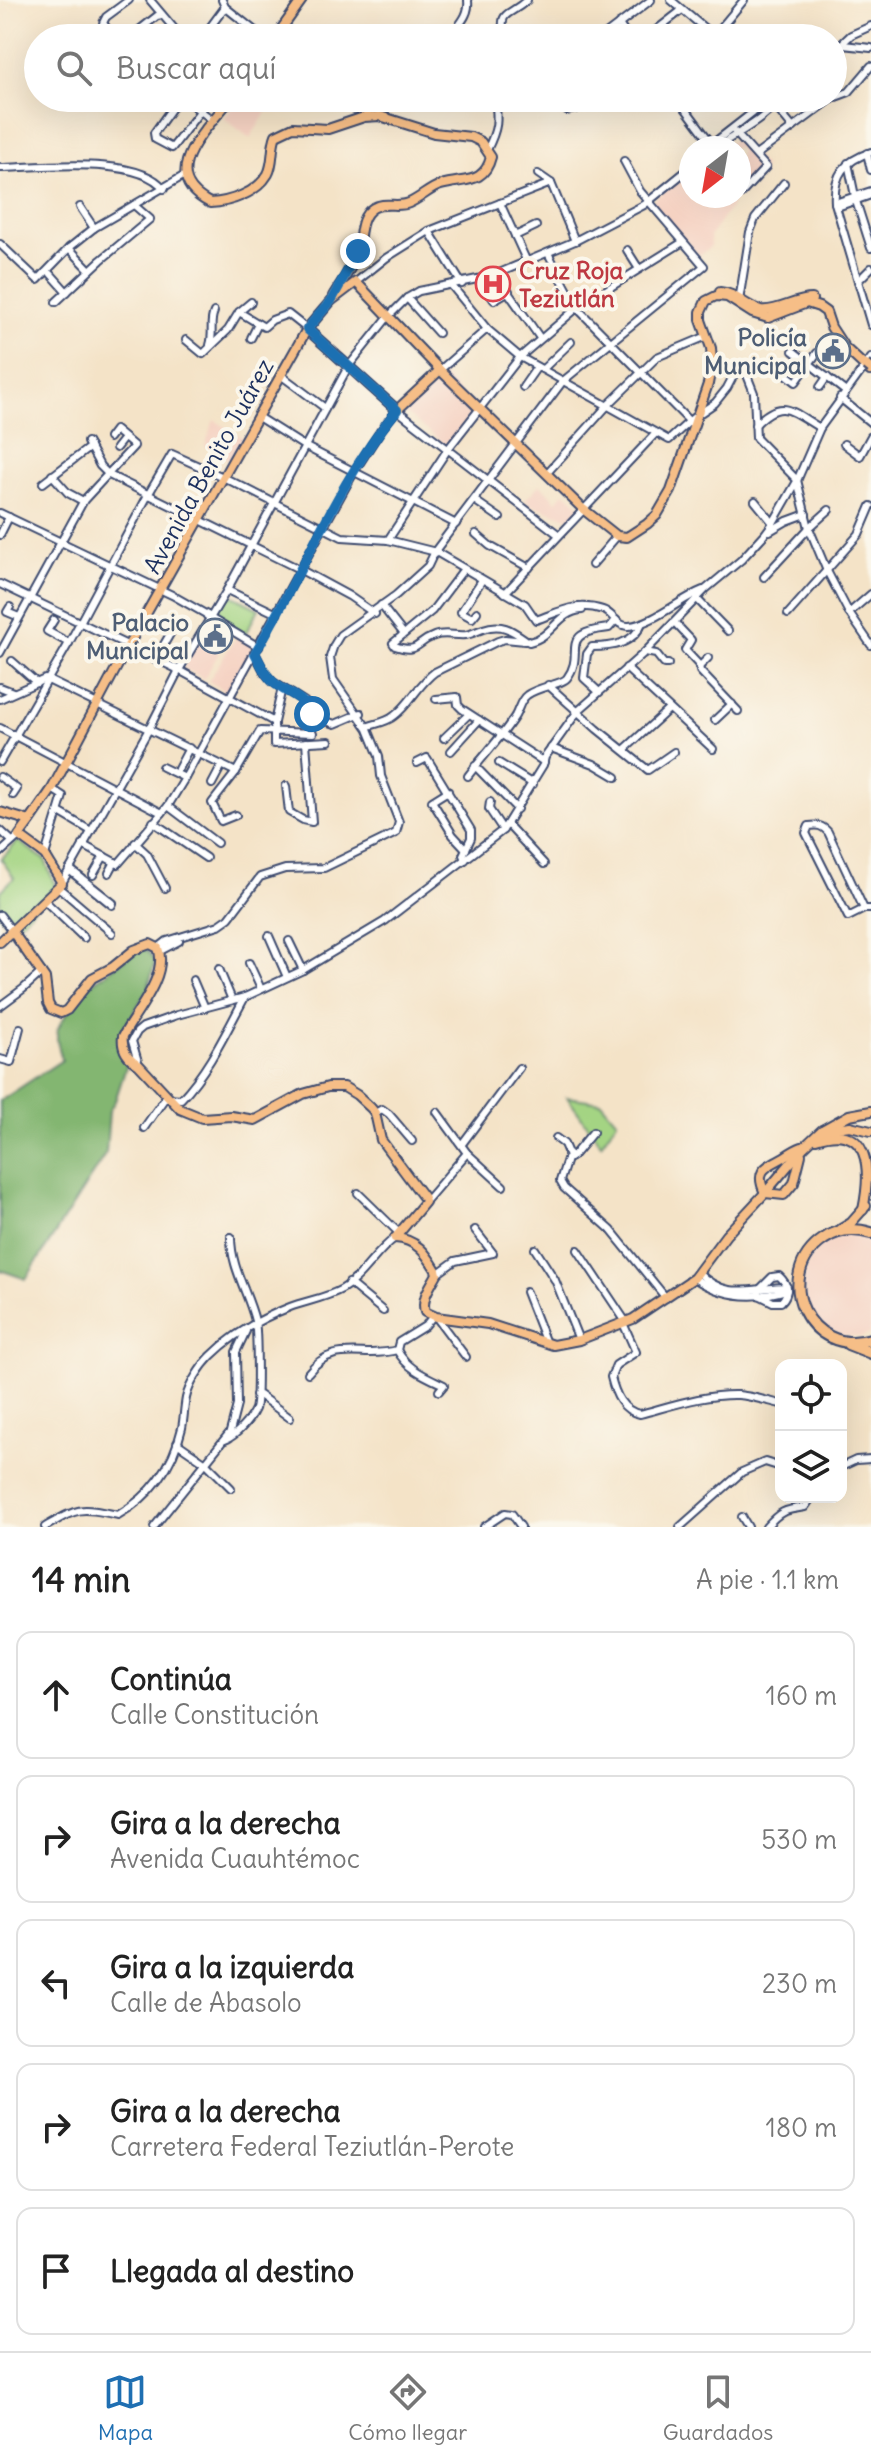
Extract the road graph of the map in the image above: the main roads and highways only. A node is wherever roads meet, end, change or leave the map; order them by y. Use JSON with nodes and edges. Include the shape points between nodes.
{"nodes":[{"id":1,"x":302,"y":0,"type":"edge"},
{"id":2,"x":285,"y":24,"type":"edge"},
{"id":3,"x":221,"y":112,"type":"edge"},
{"id":4,"x":331,"y":301,"type":"junction"},
{"id":5,"x":757,"y":312,"type":"junction"},
{"id":6,"x":307,"y":329,"type":"junction"},
{"id":7,"x":869,"y":366,"type":"edge"},
{"id":8,"x":440,"y":370,"type":"junction"},
{"id":9,"x":0,"y":812,"type":"edge"},
{"id":10,"x":30,"y":821,"type":"junction"},
{"id":11,"x":12,"y":931,"type":"junction"},
{"id":12,"x":0,"y":942,"type":"edge"},
{"id":13,"x":871,"y":1111,"type":"edge"},
{"id":14,"x":822,"y":1130,"type":"junction"},
{"id":15,"x":867,"y":1130,"type":"edge"},
{"id":16,"x":806,"y":1145,"type":"junction"},
{"id":17,"x":765,"y":1193,"type":"junction"},
{"id":18,"x":871,"y":1199,"type":"edge"},
{"id":19,"x":863,"y":1210,"type":"junction"},
{"id":20,"x":837,"y":1233,"type":"junction"},
{"id":21,"x":871,"y":1233,"type":"edge"},
{"id":22,"x":871,"y":1339,"type":"edge"},
{"id":23,"x":843,"y":1341,"type":"junction"},
{"id":24,"x":871,"y":1353,"type":"edge"}],
"edges":[{"from":1,"to":2,"type":"main road"},
{"from":3,"to":4,"type":"main road","via":[[186,159],[189,187],[210,203],[250,191],[267,174],[276,135],[293,127],[328,129],[380,116],[434,133],[471,137],[487,150],[491,157],[481,175],[439,185],[408,204],[369,210],[358,251]]},
{"from":4,"to":6,"type":"main road","name":"Avenida Benito Juárez"},
{"from":4,"to":8,"type":"main road","name":"Avenida Benito Juárez","via":[[356,282]]},
{"from":5,"to":7,"type":"main road","via":[[768,318],[807,303],[819,307],[844,347]]},
{"from":5,"to":7,"type":"main road","via":[[775,313],[810,300],[820,303],[845,345]]},
{"from":5,"to":8,"type":"main road","via":[[727,297],[706,301],[701,312],[712,362],[704,391],[666,502],[627,537],[614,533],[584,507]]},
{"from":6,"to":8,"type":"main road","via":[[397,410]]},
{"from":6,"to":10,"type":"main road","name":"Avenida Benito Juárez"},
{"from":9,"to":10,"type":"main road"},
{"from":10,"to":11,"type":"main road","name":"Avenida Benito Juárez","via":[[16,839],[46,857],[60,885]]},
{"from":11,"to":12,"type":"main road"},
{"from":11,"to":17,"type":"main road","via":[[42,972],[48,1003],[61,1013],[92,978],[134,950],[150,944],[159,950],[154,985],[122,1044],[125,1053],[189,1114],[255,1120],[303,1094],[336,1086],[349,1089],[375,1113],[381,1140],[425,1202],[397,1235],[418,1245],[437,1274],[423,1305],[431,1315],[488,1324],[546,1343],[579,1340],[624,1322],[696,1275]]},
{"from":13,"to":14,"type":"main road","via":[[849,1115]]},
{"from":14,"to":15,"type":"main road"},
{"from":14,"to":16,"type":"main road"},
{"from":16,"to":17,"type":"main road"},
{"from":16,"to":17,"type":"main road","via":[[790,1189],[784,1195]]},
{"from":16,"to":17,"type":"main road","via":[[768,1164],[760,1183]]},
{"from":16,"to":19,"type":"main road","via":[[820,1137],[849,1136],[862,1146],[869,1189]]},
{"from":18,"to":19,"type":"main road"},
{"from":19,"to":20,"type":"main road"},
{"from":20,"to":21,"type":"highway"},
{"from":20,"to":23,"type":"highway","via":[[812,1248],[798,1281],[803,1310],[812,1323]]},
{"from":22,"to":23,"type":"highway"},
{"from":23,"to":24,"type":"highway"}]}
